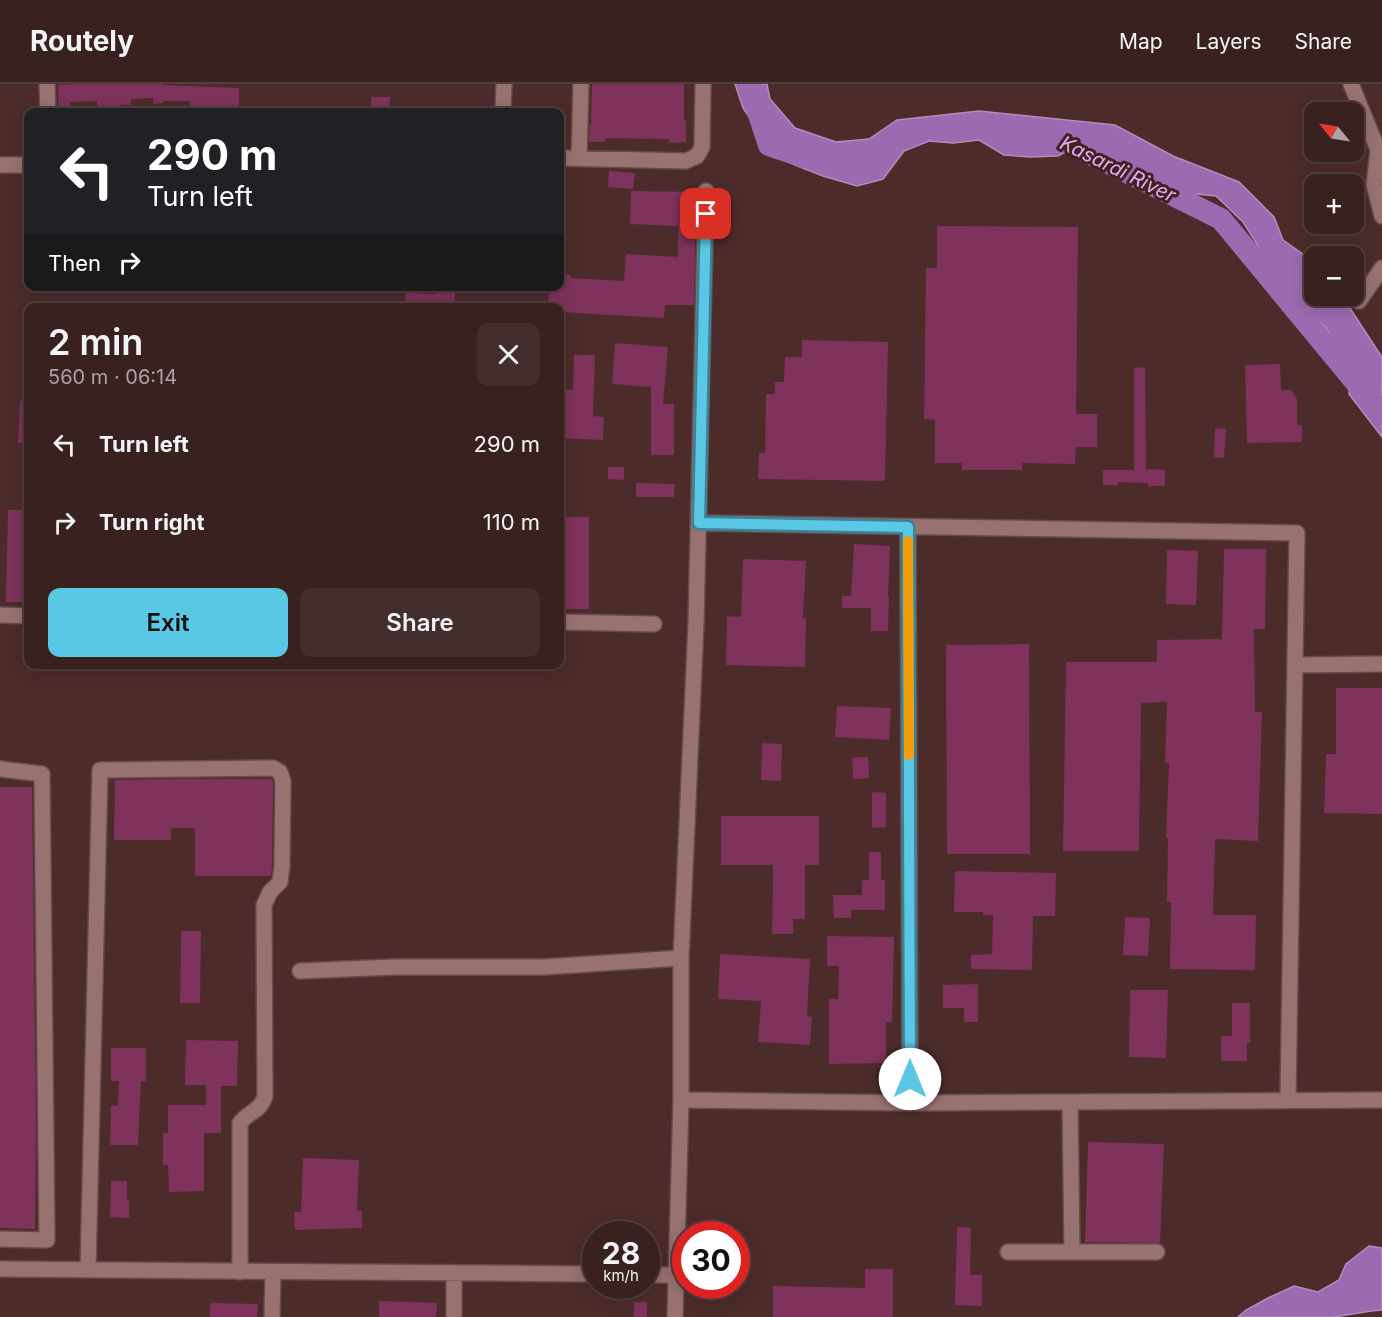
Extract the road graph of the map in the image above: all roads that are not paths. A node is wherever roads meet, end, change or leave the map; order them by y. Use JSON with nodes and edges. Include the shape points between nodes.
{"nodes":[{"id":1,"x":47,"y":84,"type":"edge"},
{"id":2,"x":504,"y":84,"type":"edge"},
{"id":3,"x":581,"y":84,"type":"edge"},
{"id":4,"x":704,"y":84,"type":"edge"},
{"id":5,"x":1351,"y":84,"type":"edge"},
{"id":6,"x":48,"y":108,"type":"edge"},
{"id":7,"x":503,"y":108,"type":"edge"},
{"id":8,"x":564,"y":158,"type":"edge"},
{"id":9,"x":579,"y":158,"type":"junction"},
{"id":10,"x":0,"y":165,"type":"edge"},
{"id":11,"x":24,"y":165,"type":"edge"},
{"id":12,"x":706,"y":191,"type":"dead end"},
{"id":13,"x":1382,"y":216,"type":"edge"},
{"id":14,"x":1382,"y":268,"type":"edge"},
{"id":15,"x":1364,"y":294,"type":"edge"},
{"id":16,"x":699,"y":523,"type":"junction"},
{"id":17,"x":908,"y":527,"type":"junction"},
{"id":18,"x":0,"y":615,"type":"edge"},
{"id":19,"x":24,"y":616,"type":"edge"},
{"id":20,"x":564,"y":622,"type":"edge"},
{"id":21,"x":654,"y":624,"type":"dead end"},
{"id":22,"x":1382,"y":664,"type":"edge"},
{"id":23,"x":1295,"y":665,"type":"junction"},
{"id":24,"x":0,"y":770,"type":"edge"},
{"id":25,"x":681,"y":958,"type":"junction"},
{"id":26,"x":300,"y":971,"type":"dead end"},
{"id":27,"x":681,"y":1100,"type":"junction"},
{"id":28,"x":1288,"y":1100,"type":"junction"},
{"id":29,"x":1382,"y":1100,"type":"edge"},
{"id":30,"x":1070,"y":1102,"type":"junction"},
{"id":31,"x":910,"y":1103,"type":"junction"},
{"id":32,"x":677,"y":1221,"type":"edge"},
{"id":33,"x":0,"y":1239,"type":"edge"},
{"id":34,"x":1008,"y":1252,"type":"dead end"},
{"id":35,"x":1072,"y":1252,"type":"junction"},
{"id":36,"x":1157,"y":1252,"type":"dead end"},
{"id":37,"x":0,"y":1269,"type":"edge"},
{"id":38,"x":88,"y":1270,"type":"junction"},
{"id":39,"x":240,"y":1272,"type":"junction"},
{"id":40,"x":273,"y":1272,"type":"junction"},
{"id":41,"x":454,"y":1274,"type":"junction"},
{"id":42,"x":582,"y":1274,"type":"edge"},
{"id":43,"x":675,"y":1299,"type":"edge"},
{"id":44,"x":272,"y":1317,"type":"edge"},
{"id":45,"x":454,"y":1317,"type":"edge"},
{"id":46,"x":675,"y":1317,"type":"edge"}],
"edges":[{"from":1,"to":6,"type":"street"},
{"from":2,"to":7,"type":"street"},
{"from":3,"to":9,"type":"street"},
{"from":4,"to":9,"type":"street","via":[[702,147],[697,156],[686,161]]},
{"from":5,"to":13,"type":"street","via":[[1378,150],[1374,184]]},
{"from":8,"to":9,"type":"street"},
{"from":10,"to":11,"type":"street"},
{"from":12,"to":16,"type":"street"},
{"from":14,"to":15,"type":"street"},
{"from":16,"to":17,"type":"street"},
{"from":16,"to":25,"type":"street"},
{"from":17,"to":23,"type":"street","via":[[1297,533]]},
{"from":17,"to":31,"type":"street"},
{"from":18,"to":19,"type":"street"},
{"from":20,"to":21,"type":"street"},
{"from":22,"to":23,"type":"street"},
{"from":23,"to":28,"type":"street"},
{"from":24,"to":33,"type":"street","via":[[42,774],[47,1240]]},
{"from":25,"to":26,"type":"street","via":[[544,967]]},
{"from":25,"to":27,"type":"street"},
{"from":27,"to":31,"type":"street"},
{"from":27,"to":32,"type":"street"},
{"from":28,"to":29,"type":"street"},
{"from":28,"to":30,"type":"street"},
{"from":30,"to":31,"type":"street"},
{"from":30,"to":35,"type":"street"},
{"from":34,"to":35,"type":"street"},
{"from":35,"to":36,"type":"street"},
{"from":37,"to":38,"type":"street"},
{"from":38,"to":39,"type":"street"},
{"from":38,"to":39,"type":"street","via":[[100,770],[273,768],[280,772],[283,781],[282,866],[280,882],[270,891],[264,905],[265,1096],[262,1105],[240,1123]]},
{"from":39,"to":40,"type":"street"},
{"from":40,"to":41,"type":"street"},
{"from":40,"to":44,"type":"street"},
{"from":41,"to":42,"type":"street"},
{"from":41,"to":45,"type":"street"},
{"from":43,"to":46,"type":"street"}]}
